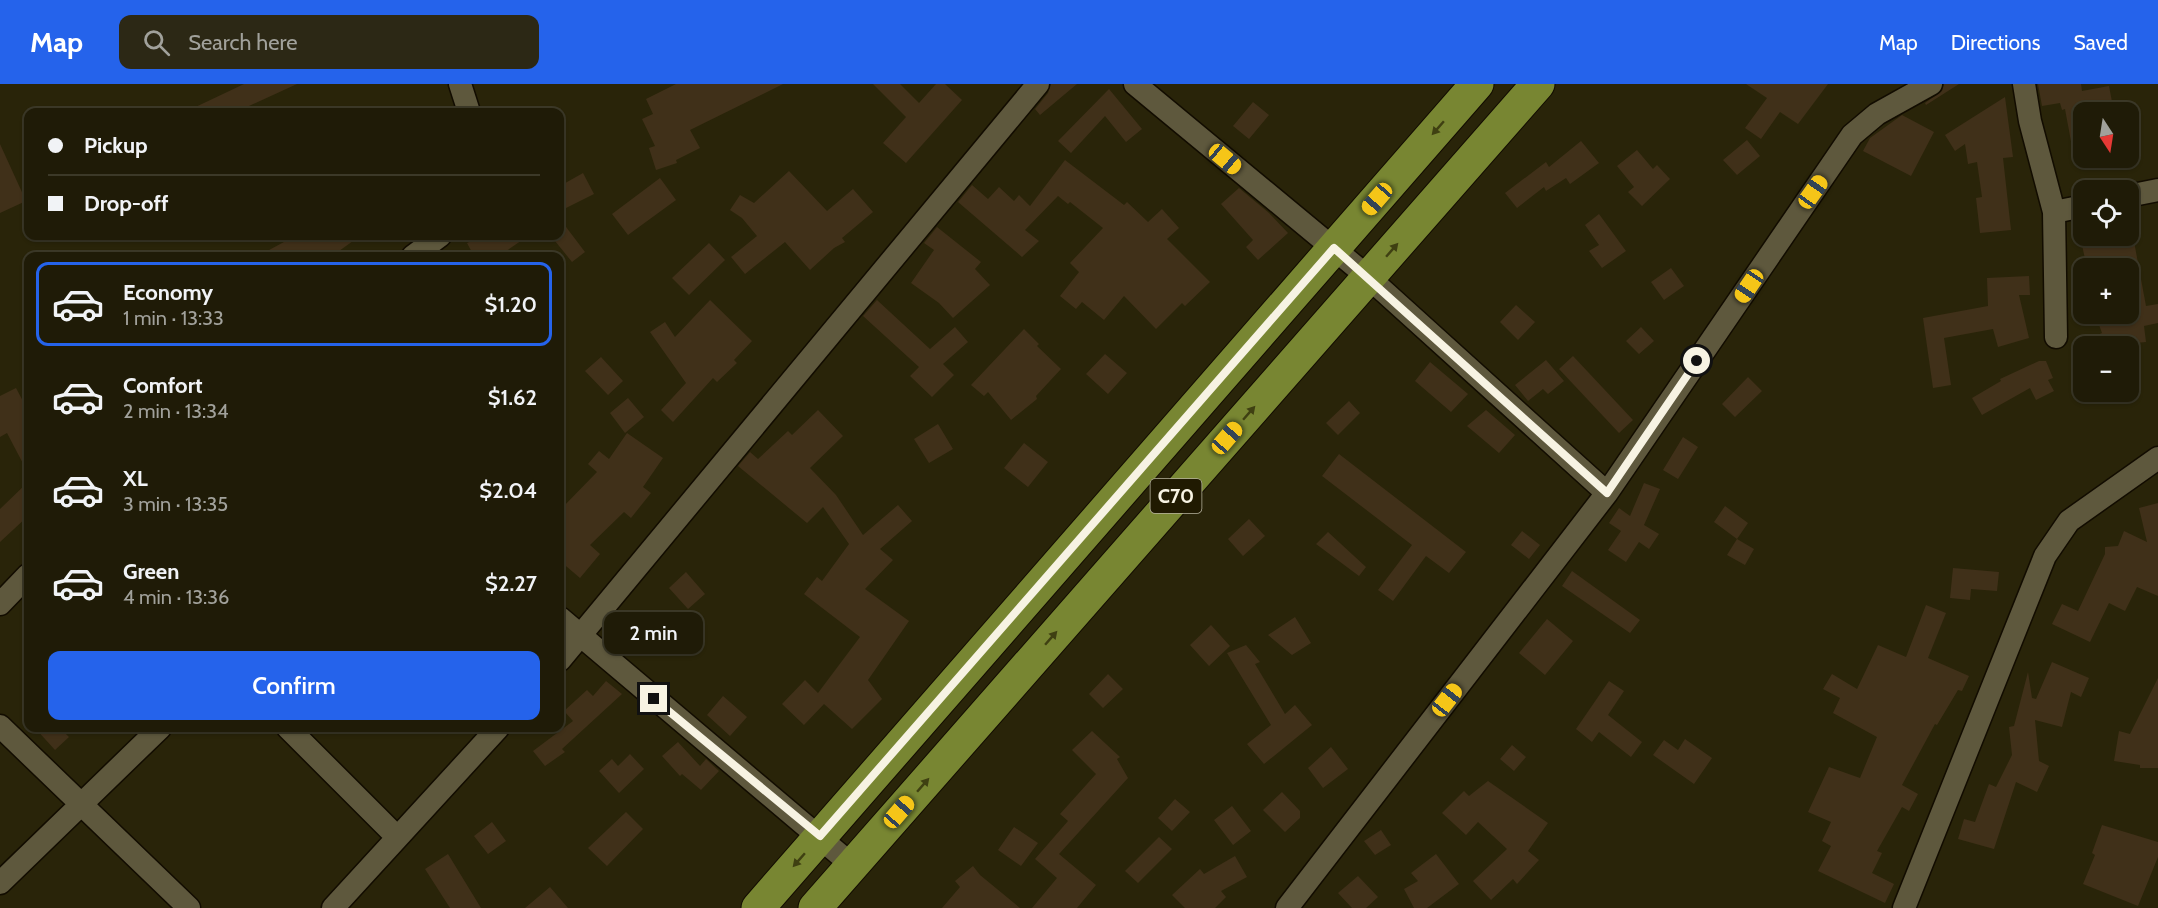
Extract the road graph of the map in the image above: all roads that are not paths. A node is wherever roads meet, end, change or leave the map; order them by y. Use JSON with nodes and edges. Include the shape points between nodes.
{"nodes":[{"id":1,"x":460,"y":84,"type":"edge"},
{"id":2,"x":1038,"y":84,"type":"edge"},
{"id":3,"x":1135,"y":84,"type":"edge"},
{"id":4,"x":1477,"y":84,"type":"edge"},
{"id":5,"x":1538,"y":84,"type":"edge"},
{"id":6,"x":1930,"y":84,"type":"edge"},
{"id":7,"x":2024,"y":84,"type":"edge"},
{"id":8,"x":468,"y":108,"type":"edge"},
{"id":9,"x":2158,"y":190,"type":"edge"},
{"id":10,"x":2139,"y":194,"type":"edge"},
{"id":11,"x":2073,"y":208,"type":"edge"},
{"id":12,"x":2054,"y":212,"type":"junction"},
{"id":13,"x":435,"y":240,"type":"edge"},
{"id":14,"x":1334,"y":248,"type":"junction"},
{"id":15,"x":418,"y":252,"type":"edge"},
{"id":16,"x":1368,"y":277,"type":"junction"},
{"id":17,"x":2056,"y":337,"type":"dead end"},
{"id":18,"x":2158,"y":458,"type":"edge"},
{"id":19,"x":1607,"y":493,"type":"junction"},
{"id":20,"x":24,"y":579,"type":"edge"},
{"id":21,"x":0,"y":604,"type":"edge"},
{"id":22,"x":564,"y":622,"type":"edge"},
{"id":23,"x":580,"y":637,"type":"junction"},
{"id":24,"x":564,"y":655,"type":"edge"},
{"id":25,"x":0,"y":726,"type":"edge"},
{"id":26,"x":156,"y":732,"type":"edge"},
{"id":27,"x":292,"y":732,"type":"edge"},
{"id":28,"x":494,"y":732,"type":"edge"},
{"id":29,"x":81,"y":802,"type":"junction"},
{"id":30,"x":820,"y":836,"type":"junction"},
{"id":31,"x":397,"y":837,"type":"junction"},
{"id":32,"x":852,"y":865,"type":"junction"},
{"id":33,"x":0,"y":883,"type":"edge"},
{"id":34,"x":189,"y":908,"type":"edge"},
{"id":35,"x":333,"y":908,"type":"edge"},
{"id":36,"x":758,"y":908,"type":"edge"},
{"id":37,"x":815,"y":908,"type":"edge"},
{"id":38,"x":1287,"y":908,"type":"edge"},
{"id":39,"x":1904,"y":908,"type":"edge"}],
"edges":[{"from":1,"to":8,"type":"street"},
{"from":2,"to":23,"type":"street"},
{"from":3,"to":14,"type":"street"},
{"from":4,"to":14,"type":"highway","number":"C70","one_way":true},
{"from":16,"to":5,"type":"highway","number":"C70","one_way":true},
{"from":6,"to":19,"type":"street","via":[[1877,114],[1851,135]]},
{"from":7,"to":12,"type":"street"},
{"from":9,"to":10,"type":"street"},
{"from":11,"to":12,"type":"street"},
{"from":12,"to":17,"type":"street"},
{"from":13,"to":15,"type":"street"},
{"from":14,"to":16,"type":"street"},
{"from":14,"to":30,"type":"highway","number":"C70"},
{"from":16,"to":19,"type":"street"},
{"from":32,"to":16,"type":"highway","number":"C70","one_way":true},
{"from":18,"to":39,"type":"street","via":[[2069,521],[2045,556]]},
{"from":19,"to":38,"type":"street"},
{"from":20,"to":21,"type":"street"},
{"from":22,"to":23,"type":"street"},
{"from":23,"to":24,"type":"street"},
{"from":23,"to":30,"type":"street"},
{"from":25,"to":29,"type":"street"},
{"from":26,"to":29,"type":"street"},
{"from":27,"to":31,"type":"street"},
{"from":28,"to":31,"type":"street"},
{"from":29,"to":33,"type":"street"},
{"from":29,"to":34,"type":"street"},
{"from":30,"to":32,"type":"street"},
{"from":30,"to":36,"type":"highway","number":"C70","one_way":true},
{"from":31,"to":35,"type":"street"},
{"from":32,"to":37,"type":"highway","number":"C70"}]}
